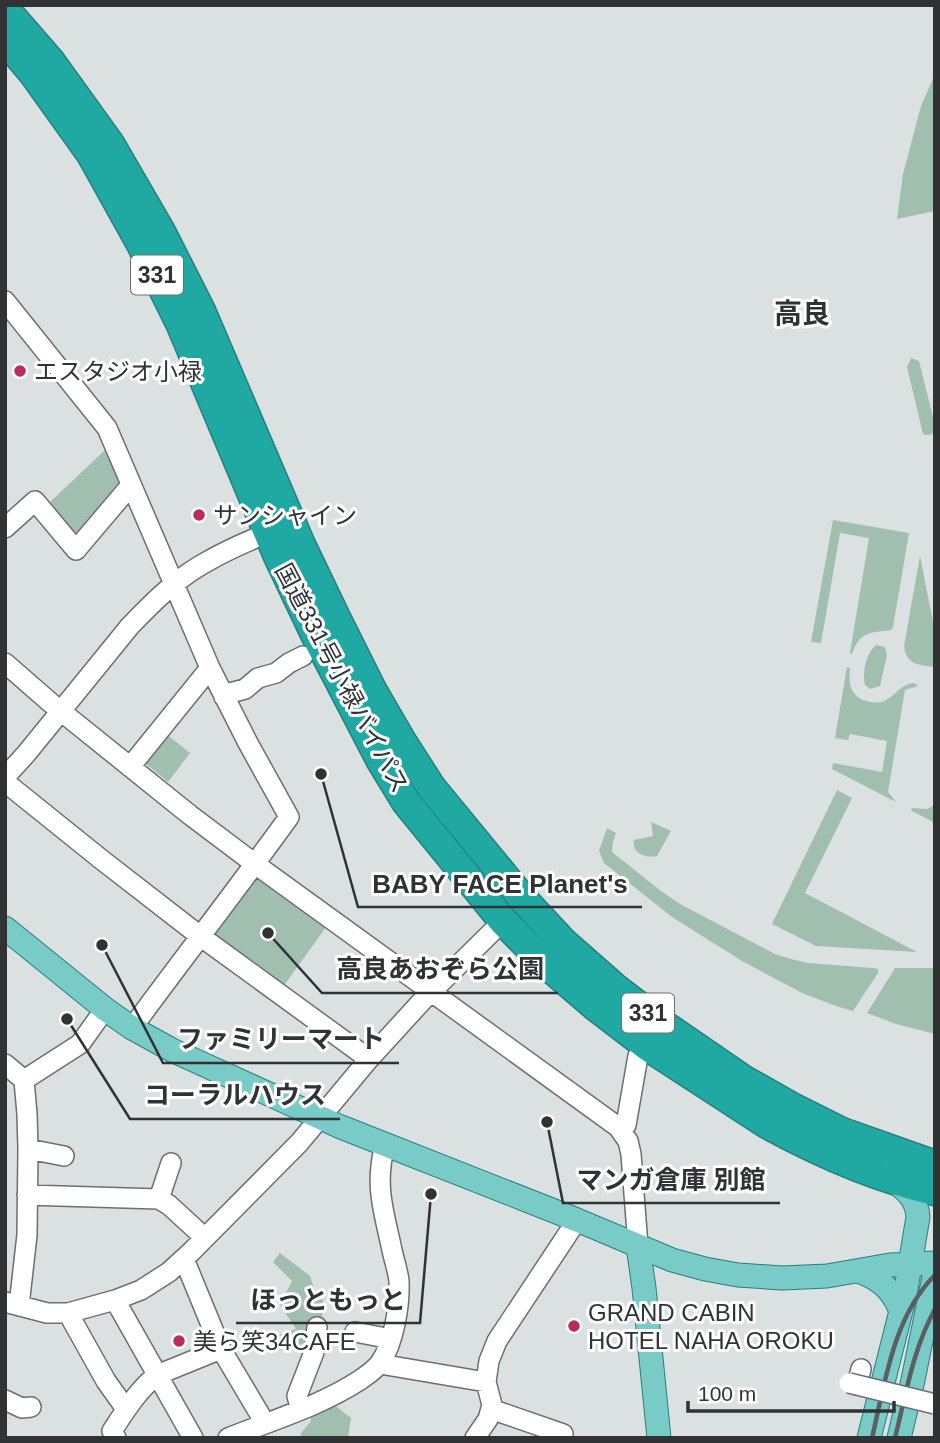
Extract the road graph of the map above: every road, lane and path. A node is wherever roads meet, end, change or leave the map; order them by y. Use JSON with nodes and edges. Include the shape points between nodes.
{"nodes":[{"id":1,"x":5,"y":9,"type":"edge"},
{"id":2,"x":5,"y":40,"type":"edge"},
{"id":3,"x":5,"y":301,"type":"edge"},
{"id":4,"x":131,"y":485,"type":"junction"},
{"id":5,"x":280,"y":527,"type":"junction"},
{"id":6,"x":5,"y":528,"type":"edge"},
{"id":7,"x":174,"y":584,"type":"junction"},
{"id":8,"x":303,"y":656,"type":"dead end"},
{"id":9,"x":5,"y":663,"type":"edge"},
{"id":10,"x":210,"y":668,"type":"junction"},
{"id":11,"x":225,"y":697,"type":"junction"},
{"id":12,"x":61,"y":711,"type":"junction"},
{"id":13,"x":130,"y":767,"type":"junction"},
{"id":14,"x":7,"y":773,"type":"edge"},
{"id":15,"x":255,"y":864,"type":"junction"},
{"id":16,"x":503,"y":921,"type":"junction"},
{"id":17,"x":5,"y":928,"type":"edge"},
{"id":18,"x":200,"y":936,"type":"junction"},
{"id":19,"x":431,"y":992,"type":"junction"},
{"id":20,"x":105,"y":1009,"type":"junction"},
{"id":21,"x":132,"y":1028,"type":"junction"},
{"id":22,"x":638,"y":1056,"type":"dead end"},
{"id":23,"x":369,"y":1059,"type":"junction"},
{"id":24,"x":5,"y":1064,"type":"edge"},
{"id":25,"x":24,"y":1080,"type":"junction"},
{"id":26,"x":320,"y":1118,"type":"junction"},
{"id":27,"x":626,"y":1125,"type":"dead end"},
{"id":28,"x":385,"y":1145,"type":"junction"},
{"id":29,"x":28,"y":1150,"type":"junction"},
{"id":30,"x":905,"y":1155,"type":"junction"},
{"id":31,"x":64,"y":1156,"type":"dead end"},
{"id":32,"x":171,"y":1163,"type":"dead end"},
{"id":33,"x":935,"y":1165,"type":"edge"},
{"id":34,"x":895,"y":1182,"type":"junction"},
{"id":35,"x":935,"y":1184,"type":"edge"},
{"id":36,"x":935,"y":1191,"type":"edge"},
{"id":37,"x":27,"y":1195,"type":"junction"},
{"id":38,"x":159,"y":1199,"type":"junction"},
{"id":39,"x":577,"y":1220,"type":"junction"},
{"id":40,"x":205,"y":1238,"type":"junction"},
{"id":41,"x":638,"y":1246,"type":"junction"},
{"id":42,"x":184,"y":1259,"type":"junction"},
{"id":43,"x":924,"y":1263,"type":"edge"},
{"id":44,"x":858,"y":1271,"type":"junction"},
{"id":45,"x":115,"y":1300,"type":"junction"},
{"id":46,"x":903,"y":1303,"type":"junction"},
{"id":47,"x":12,"y":1304,"type":"edge"},
{"id":48,"x":68,"y":1313,"type":"junction"},
{"id":49,"x":317,"y":1327,"type":"dead end"},
{"id":50,"x":355,"y":1332,"type":"dead end"},
{"id":51,"x":391,"y":1339,"type":"junction"},
{"id":52,"x":221,"y":1349,"type":"junction"},
{"id":53,"x":380,"y":1364,"type":"junction"},
{"id":54,"x":157,"y":1375,"type":"junction"},
{"id":55,"x":855,"y":1379,"type":"dead end"},
{"id":56,"x":486,"y":1382,"type":"junction"},
{"id":57,"x":935,"y":1404,"type":"edge"},
{"id":58,"x":126,"y":1409,"type":"junction"},
{"id":59,"x":301,"y":1409,"type":"junction"},
{"id":60,"x":491,"y":1409,"type":"junction"},
{"id":61,"x":265,"y":1423,"type":"junction"},
{"id":62,"x":563,"y":1434,"type":"dead end"},
{"id":63,"x":116,"y":1438,"type":"edge"},
{"id":64,"x":193,"y":1438,"type":"edge"},
{"id":65,"x":228,"y":1438,"type":"edge"},
{"id":66,"x":475,"y":1438,"type":"edge"},
{"id":67,"x":659,"y":1438,"type":"edge"},
{"id":68,"x":869,"y":1438,"type":"edge"},
{"id":69,"x":899,"y":1438,"type":"edge"}],
"edges":[{"from":1,"to":5,"type":"highway","name":"国道331号小禄バイパス","number":"331","via":[[51,62],[110,144],[161,232],[201,311]]},
{"from":2,"to":5,"type":"highway","name":"国道331号小禄バイパス","number":"331","via":[[91,154],[141,244]]},
{"from":3,"to":4,"type":"street","via":[[107,428]]},
{"from":4,"to":6,"type":"street","via":[[76,550],[35,501]]},
{"from":4,"to":7,"type":"street"},
{"from":5,"to":7,"type":"street","via":[[210,560]]},
{"from":5,"to":16,"type":"highway","name":"国道331号小禄バイパス","number":"331","via":[[315,634],[381,761],[406,802]]},
{"from":5,"to":30,"type":"highway","name":"国道331号小禄バイパス","number":"331","via":[[431,787],[564,943],[652,1016],[744,1080],[842,1132]]},
{"from":7,"to":10,"type":"street"},
{"from":7,"to":12,"type":"street","via":[[130,626]]},
{"from":8,"to":11,"type":"street"},
{"from":9,"to":12,"type":"street"},
{"from":10,"to":11,"type":"street"},
{"from":10,"to":13,"type":"street"},
{"from":11,"to":15,"type":"street","via":[[289,817]]},
{"from":12,"to":13,"type":"street"},
{"from":12,"to":14,"type":"street"},
{"from":13,"to":15,"type":"street"},
{"from":14,"to":18,"type":"street","via":[[102,860]]},
{"from":15,"to":18,"type":"street"},
{"from":15,"to":19,"type":"street"},
{"from":16,"to":19,"type":"street"},
{"from":16,"to":34,"type":"highway","name":"国道331号小禄バイパス","number":"331","via":[[546,964],[647,1045],[776,1129]]},
{"from":17,"to":20,"type":"main road"},
{"from":18,"to":21,"type":"street"},
{"from":18,"to":23,"type":"street"},
{"from":19,"to":23,"type":"street"},
{"from":19,"to":41,"type":"street","via":[[624,1133],[631,1154]]},
{"from":20,"to":21,"type":"main road"},
{"from":20,"to":25,"type":"street","via":[[80,1044]]},
{"from":21,"to":26,"type":"main road"},
{"from":22,"to":27,"type":"street"},
{"from":23,"to":26,"type":"street"},
{"from":24,"to":25,"type":"street"},
{"from":25,"to":29,"type":"street"},
{"from":26,"to":28,"type":"main road"},
{"from":26,"to":40,"type":"street"},
{"from":28,"to":39,"type":"main road"},
{"from":28,"to":51,"type":"street","via":[[379,1193],[399,1280]]},
{"from":29,"to":31,"type":"street"},
{"from":29,"to":37,"type":"street"},
{"from":30,"to":33,"type":"highway","name":"国道331号小禄バイパス","number":"331"},
{"from":30,"to":35,"type":"main road"},
{"from":32,"to":38,"type":"street"},
{"from":34,"to":36,"type":"highway","name":"国道331号小禄バイパス","number":"331"},
{"from":34,"to":43,"type":"main road","via":[[916,1205]]},
{"from":37,"to":38,"type":"street"},
{"from":37,"to":47,"type":"street","via":[[27,1235]]},
{"from":38,"to":40,"type":"street"},
{"from":39,"to":41,"type":"main road"},
{"from":39,"to":56,"type":"street","via":[[497,1341]]},
{"from":40,"to":42,"type":"street"},
{"from":41,"to":44,"type":"main road","via":[[683,1264],[738,1275],[808,1278]]},
{"from":41,"to":67,"type":"main road"},
{"from":42,"to":45,"type":"street","via":[[141,1290]]},
{"from":42,"to":52,"type":"street"},
{"from":43,"to":44,"type":"main road"},
{"from":43,"to":46,"type":"main road"},
{"from":43,"to":69,"type":"main road","via":[[913,1380]]},
{"from":44,"to":46,"type":"main road","via":[[874,1277]]},
{"from":45,"to":48,"type":"street"},
{"from":45,"to":54,"type":"street"},
{"from":46,"to":68,"type":"main road"},
{"from":47,"to":48,"type":"street"},
{"from":48,"to":58,"type":"street"},
{"from":49,"to":59,"type":"street","via":[[314,1352],[297,1396]]},
{"from":50,"to":51,"type":"street"},
{"from":51,"to":53,"type":"street"},
{"from":52,"to":54,"type":"street"},
{"from":52,"to":61,"type":"street"},
{"from":53,"to":56,"type":"street"},
{"from":53,"to":59,"type":"street","via":[[345,1389]]},
{"from":54,"to":58,"type":"street"},
{"from":54,"to":64,"type":"street"},
{"from":55,"to":57,"type":"street","bridge":true},
{"from":56,"to":60,"type":"street"},
{"from":58,"to":63,"type":"street","via":[[112,1431]]},
{"from":59,"to":61,"type":"street"},
{"from":60,"to":62,"type":"street"},
{"from":60,"to":66,"type":"street"},
{"from":61,"to":65,"type":"street"}]}
